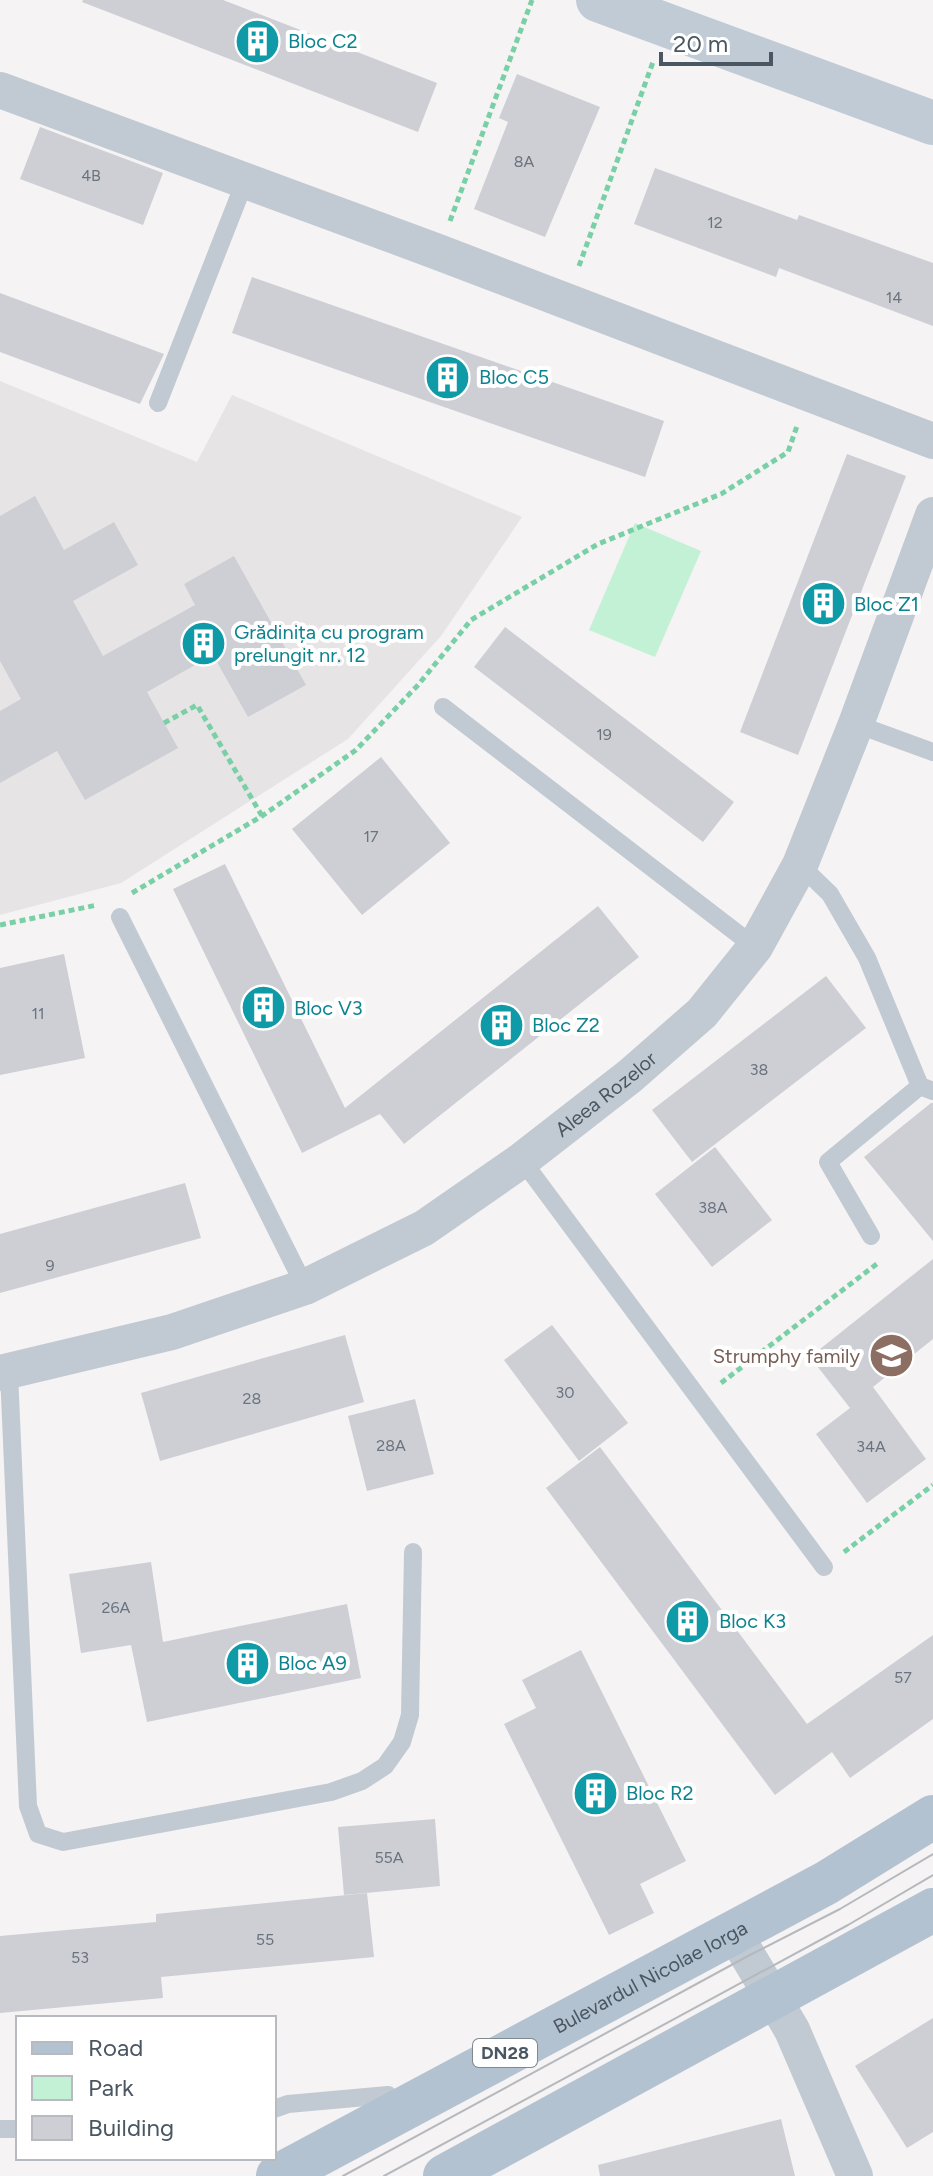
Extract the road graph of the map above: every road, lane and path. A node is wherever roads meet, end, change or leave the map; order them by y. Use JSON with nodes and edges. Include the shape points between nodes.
{"nodes":[{"id":1,"x":532,"y":0,"type":"edge"},
{"id":2,"x":598,"y":0,"type":"edge"},
{"id":3,"x":667,"y":26,"type":"junction"},
{"id":4,"x":0,"y":90,"type":"edge"},
{"id":5,"x":933,"y":123,"type":"edge"},
{"id":6,"x":245,"y":181,"type":"junction"},
{"id":7,"x":438,"y":252,"type":"junction"},
{"id":8,"x":566,"y":301,"type":"junction"},
{"id":9,"x":808,"y":394,"type":"junction"},
{"id":10,"x":158,"y":403,"type":"dead end"},
{"id":11,"x":933,"y":441,"type":"edge"},
{"id":12,"x":933,"y":515,"type":"edge"},
{"id":13,"x":443,"y":707,"type":"dead end"},
{"id":14,"x":164,"y":723,"type":"dead end"},
{"id":15,"x":856,"y":724,"type":"junction"},
{"id":16,"x":933,"y":752,"type":"edge"},
{"id":17,"x":262,"y":816,"type":"junction"},
{"id":18,"x":800,"y":865,"type":"junction"},
{"id":19,"x":104,"y":903,"type":"dead end"},
{"id":20,"x":119,"y":909,"type":"joint"},
{"id":21,"x":0,"y":925,"type":"edge"},
{"id":22,"x":755,"y":947,"type":"junction"},
{"id":23,"x":926,"y":1089,"type":"edge"},
{"id":24,"x":522,"y":1160,"type":"junction"},
{"id":25,"x":871,"y":1236,"type":"joint"},
{"id":26,"x":305,"y":1287,"type":"junction"},
{"id":27,"x":4,"y":1373,"type":"edge"},
{"id":28,"x":699,"y":1400,"type":"junction"},
{"id":29,"x":933,"y":1485,"type":"edge"},
{"id":30,"x":413,"y":1552,"type":"dead end"},
{"id":31,"x":824,"y":1567,"type":"joint"},
{"id":32,"x":933,"y":1817,"type":"edge"},
{"id":33,"x":933,"y":1910,"type":"edge"},
{"id":34,"x":733,"y":1931,"type":"junction"},
{"id":35,"x":772,"y":1997,"type":"junction"},
{"id":36,"x":276,"y":2108,"type":"edge"},
{"id":37,"x":398,"y":2110,"type":"junction"},
{"id":38,"x":278,"y":2169,"type":"edge"},
{"id":39,"x":445,"y":2176,"type":"edge"},
{"id":40,"x":855,"y":2176,"type":"edge"}],
"edges":[{"from":1,"to":7,"type":"path"},
{"from":2,"to":3,"type":"main road"},
{"from":3,"to":5,"type":"main road"},
{"from":3,"to":8,"type":"path"},
{"from":4,"to":6,"type":"street"},
{"from":6,"to":7,"type":"street"},
{"from":6,"to":10,"type":"lane"},
{"from":7,"to":8,"type":"street"},
{"from":8,"to":9,"type":"street"},
{"from":9,"to":11,"type":"street"},
{"from":9,"to":17,"type":"path","via":[[788,452],[721,494],[598,544],[471,620],[356,750]]},
{"from":12,"to":15,"type":"street","name":"Aleea Rozelor"},
{"from":13,"to":22,"type":"lane"},
{"from":14,"to":17,"type":"path","via":[[197,705]]},
{"from":15,"to":16,"type":"lane"},
{"from":15,"to":18,"type":"street","name":"Aleea Rozelor"},
{"from":17,"to":20,"type":"path"},
{"from":18,"to":22,"type":"street","name":"Aleea Rozelor"},
{"from":18,"to":23,"type":"lane","via":[[830,894],[867,958]]},
{"from":19,"to":21,"type":"path"},
{"from":20,"to":26,"type":"lane"},
{"from":22,"to":24,"type":"street","name":"Aleea Rozelor","via":[[702,1013]]},
{"from":23,"to":25,"type":"lane","via":[[828,1162]]},
{"from":24,"to":26,"type":"street","name":"Aleea Rozelor","via":[[424,1228]]},
{"from":24,"to":28,"type":"lane"},
{"from":25,"to":28,"type":"path","via":[[887,1256]]},
{"from":26,"to":27,"type":"street","name":"Aleea Rozelor","via":[[172,1332]]},
{"from":27,"to":30,"type":"lane","via":[[28,1806],[38,1834],[63,1842],[331,1792],[385,1766],[402,1742],[410,1715]]},
{"from":28,"to":31,"type":"lane"},
{"from":29,"to":31,"type":"path"},
{"from":32,"to":34,"type":"main road","name":"Bulevardul Nicolae Iorga","number":"DN28","via":[[826,1883]]},
{"from":33,"to":35,"type":"main road"},
{"from":34,"to":35,"type":"street"},
{"from":34,"to":37,"type":"main road","name":"Bulevardul Nicolae Iorga","number":"DN28"},
{"from":35,"to":39,"type":"main road"},
{"from":35,"to":40,"type":"street","via":[[792,2030]]},
{"from":36,"to":37,"type":"lane","via":[[388,2095]]},
{"from":37,"to":38,"type":"main road","name":"Bulevardul Nicolae Iorga","number":"DN28"}]}
